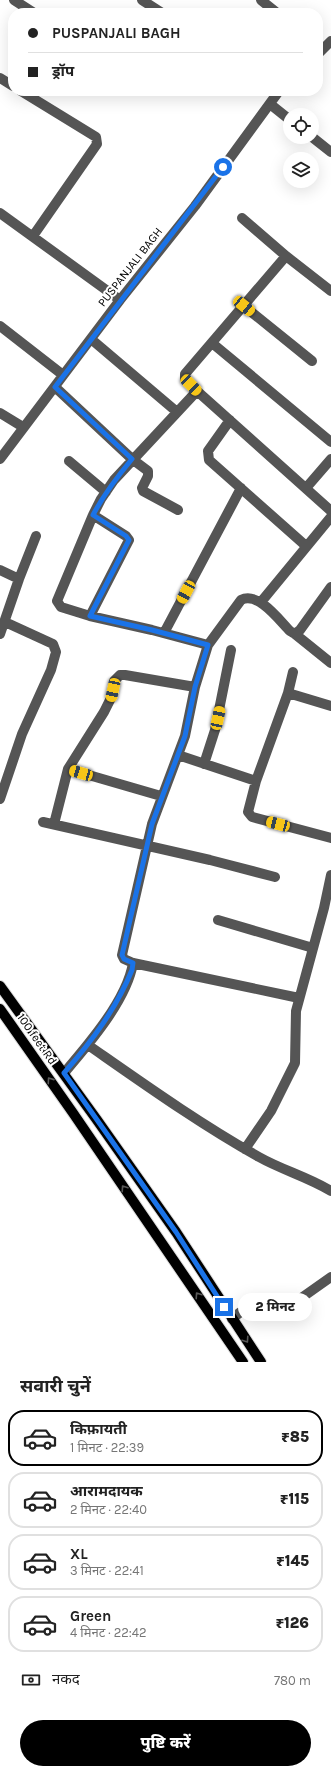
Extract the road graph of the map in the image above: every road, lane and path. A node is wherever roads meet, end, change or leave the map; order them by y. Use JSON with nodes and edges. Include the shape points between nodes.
{"nodes":[{"id":1,"x":14,"y":0,"type":"edge"},
{"id":2,"x":142,"y":0,"type":"edge"},
{"id":3,"x":261,"y":0,"type":"edge"},
{"id":4,"x":26,"y":8,"type":"edge"},
{"id":5,"x":154,"y":8,"type":"edge"},
{"id":6,"x":271,"y":8,"type":"edge"},
{"id":7,"x":29,"y":96,"type":"edge"},
{"id":8,"x":275,"y":96,"type":"edge"},
{"id":9,"x":270,"y":104,"type":"junction"},
{"id":10,"x":283,"y":114,"type":"edge"},
{"id":11,"x":319,"y":143,"type":"edge"},
{"id":12,"x":331,"y":152,"type":"edge"},
{"id":13,"x":0,"y":213,"type":"edge"},
{"id":14,"x":242,"y":218,"type":"dead end"},
{"id":15,"x":33,"y":236,"type":"junction"},
{"id":16,"x":286,"y":256,"type":"junction"},
{"id":17,"x":331,"y":291,"type":"edge"},
{"id":18,"x":120,"y":300,"type":"junction"},
{"id":19,"x":244,"y":306,"type":"junction"},
{"id":20,"x":0,"y":326,"type":"edge"},
{"id":21,"x":91,"y":339,"type":"junction"},
{"id":22,"x":212,"y":343,"type":"junction"},
{"id":23,"x":312,"y":361,"type":"dead end"},
{"id":24,"x":64,"y":375,"type":"junction"},
{"id":25,"x":55,"y":387,"type":"junction"},
{"id":26,"x":197,"y":391,"type":"junction"},
{"id":27,"x":178,"y":412,"type":"junction"},
{"id":28,"x":0,"y":413,"type":"edge"},
{"id":29,"x":230,"y":420,"type":"junction"},
{"id":30,"x":23,"y":427,"type":"junction"},
{"id":31,"x":331,"y":442,"type":"edge"},
{"id":32,"x":0,"y":459,"type":"edge"},
{"id":33,"x":132,"y":459,"type":"junction"},
{"id":34,"x":331,"y":459,"type":"edge"},
{"id":35,"x":69,"y":461,"type":"dead end"},
{"id":36,"x":241,"y":488,"type":"junction"},
{"id":37,"x":306,"y":488,"type":"junction"},
{"id":38,"x":106,"y":492,"type":"junction"},
{"id":39,"x":178,"y":510,"type":"dead end"},
{"id":40,"x":331,"y":511,"type":"edge"},
{"id":41,"x":93,"y":515,"type":"junction"},
{"id":42,"x":331,"y":517,"type":"edge"},
{"id":43,"x":36,"y":536,"type":"dead end"},
{"id":44,"x":306,"y":546,"type":"junction"},
{"id":45,"x":0,"y":570,"type":"edge"},
{"id":46,"x":19,"y":579,"type":"junction"},
{"id":47,"x":331,"y":587,"type":"edge"},
{"id":48,"x":261,"y":602,"type":"junction"},
{"id":49,"x":90,"y":616,"type":"junction"},
{"id":50,"x":6,"y":622,"type":"junction"},
{"id":51,"x":0,"y":632,"type":"edge"},
{"id":52,"x":164,"y":633,"type":"junction"},
{"id":53,"x":295,"y":634,"type":"junction"},
{"id":54,"x":208,"y":645,"type":"junction"},
{"id":55,"x":231,"y":650,"type":"dead end"},
{"id":56,"x":331,"y":663,"type":"edge"},
{"id":57,"x":293,"y":672,"type":"dead end"},
{"id":58,"x":195,"y":687,"type":"junction"},
{"id":59,"x":288,"y":693,"type":"junction"},
{"id":60,"x":331,"y":706,"type":"edge"},
{"id":61,"x":178,"y":755,"type":"junction"},
{"id":62,"x":204,"y":764,"type":"junction"},
{"id":63,"x":68,"y":770,"type":"junction"},
{"id":64,"x":256,"y":781,"type":"junction"},
{"id":65,"x":161,"y":796,"type":"junction"},
{"id":66,"x":0,"y":799,"type":"edge"},
{"id":67,"x":43,"y":822,"type":"dead end"},
{"id":68,"x":54,"y":824,"type":"junction"},
{"id":69,"x":331,"y":838,"type":"edge"},
{"id":70,"x":146,"y":847,"type":"junction"},
{"id":71,"x":331,"y":875,"type":"edge"},
{"id":72,"x":275,"y":877,"type":"dead end"},
{"id":73,"x":218,"y":920,"type":"dead end"},
{"id":74,"x":313,"y":948,"type":"junction"},
{"id":75,"x":133,"y":963,"type":"junction"},
{"id":76,"x":0,"y":986,"type":"edge"},
{"id":77,"x":299,"y":998,"type":"junction"},
{"id":78,"x":0,"y":1009,"type":"edge"},
{"id":79,"x":88,"y":1045,"type":"junction"},
{"id":80,"x":64,"y":1073,"type":"junction"},
{"id":81,"x":245,"y":1149,"type":"junction"},
{"id":82,"x":331,"y":1191,"type":"edge"},
{"id":83,"x":331,"y":1277,"type":"edge"},
{"id":84,"x":232,"y":1319,"type":"junction"},
{"id":85,"x":243,"y":1362,"type":"edge"},
{"id":86,"x":261,"y":1362,"type":"edge"}],
"edges":[{"from":1,"to":4,"type":"street"},
{"from":2,"to":5,"type":"street"},
{"from":3,"to":6,"type":"street"},
{"from":7,"to":15,"type":"street","via":[[98,140]]},
{"from":8,"to":9,"type":"street","name":"PUSPANJALI BAGH"},
{"from":9,"to":10,"type":"street"},
{"from":9,"to":18,"type":"street","name":"PUSPANJALI BAGH","via":[[195,206]]},
{"from":11,"to":12,"type":"street"},
{"from":13,"to":15,"type":"street"},
{"from":14,"to":16,"type":"street"},
{"from":15,"to":18,"type":"street"},
{"from":16,"to":17,"type":"street"},
{"from":16,"to":19,"type":"street"},
{"from":18,"to":21,"type":"street","name":"PUSPANJALI BAGH"},
{"from":19,"to":22,"type":"street"},
{"from":19,"to":23,"type":"street"},
{"from":20,"to":24,"type":"street"},
{"from":21,"to":24,"type":"street","name":"PUSPANJALI BAGH"},
{"from":21,"to":27,"type":"street"},
{"from":22,"to":26,"type":"street","via":[[184,376]]},
{"from":22,"to":31,"type":"street"},
{"from":24,"to":25,"type":"street","name":"PUSPANJALI BAGH"},
{"from":25,"to":30,"type":"street","name":"PUSPANJALI BAGH"},
{"from":25,"to":33,"type":"street"},
{"from":26,"to":27,"type":"street"},
{"from":26,"to":29,"type":"street"},
{"from":27,"to":33,"type":"street"},
{"from":28,"to":30,"type":"street"},
{"from":29,"to":36,"type":"street","via":[[207,455],[209,460]]},
{"from":29,"to":37,"type":"street"},
{"from":30,"to":32,"type":"street","name":"PUSPANJALI BAGH"},
{"from":33,"to":38,"type":"street"},
{"from":33,"to":39,"type":"street","via":[[148,471],[143,491]]},
{"from":34,"to":37,"type":"street"},
{"from":35,"to":38,"type":"street"},
{"from":36,"to":44,"type":"street"},
{"from":36,"to":52,"type":"street"},
{"from":37,"to":40,"type":"street"},
{"from":38,"to":41,"type":"street"},
{"from":41,"to":49,"type":"street","via":[[129,540]]},
{"from":41,"to":49,"type":"street","via":[[57,601],[61,607]]},
{"from":42,"to":44,"type":"street"},
{"from":43,"to":46,"type":"street"},
{"from":44,"to":48,"type":"street"},
{"from":45,"to":46,"type":"street"},
{"from":46,"to":50,"type":"street"},
{"from":47,"to":53,"type":"street"},
{"from":48,"to":53,"type":"street"},
{"from":48,"to":54,"type":"street","via":[[245,598],[241,600]]},
{"from":49,"to":52,"type":"street"},
{"from":50,"to":51,"type":"street"},
{"from":50,"to":66,"type":"street","via":[[53,644],[56,652],[51,670],[22,734]]},
{"from":52,"to":54,"type":"street"},
{"from":53,"to":56,"type":"street"},
{"from":54,"to":58,"type":"street"},
{"from":55,"to":62,"type":"street","via":[[215,730]]},
{"from":57,"to":59,"type":"street"},
{"from":58,"to":61,"type":"street","via":[[185,736]]},
{"from":58,"to":63,"type":"street","via":[[120,675],[114,681],[111,698],[104,712]]},
{"from":59,"to":60,"type":"street"},
{"from":59,"to":64,"type":"street"},
{"from":61,"to":62,"type":"street"},
{"from":61,"to":65,"type":"street"},
{"from":62,"to":64,"type":"street"},
{"from":63,"to":65,"type":"street"},
{"from":63,"to":68,"type":"street"},
{"from":64,"to":69,"type":"street","via":[[248,811],[250,815]]},
{"from":65,"to":70,"type":"street"},
{"from":67,"to":68,"type":"street"},
{"from":68,"to":70,"type":"street"},
{"from":70,"to":72,"type":"street"},
{"from":70,"to":75,"type":"street","via":[[122,955],[124,959]]},
{"from":71,"to":74,"type":"street"},
{"from":73,"to":74,"type":"street"},
{"from":74,"to":77,"type":"street"},
{"from":75,"to":77,"type":"street"},
{"from":75,"to":79,"type":"street","via":[[126,985],[112,1011]]},
{"from":76,"to":80,"type":"main road"},
{"from":77,"to":81,"type":"street","via":[[291,1074],[271,1111]]},
{"from":85,"to":78,"type":"main road","name":"100 feet Rd","one_way":true},
{"from":79,"to":80,"type":"street"},
{"from":79,"to":81,"type":"street","via":[[176,1106]]},
{"from":80,"to":84,"type":"main road","via":[[176,1232]]},
{"from":81,"to":82,"type":"street"},
{"from":83,"to":84,"type":"street","via":[[280,1313],[272,1315],[256,1308],[244,1310]]},
{"from":84,"to":86,"type":"main road","one_way":true}]}
